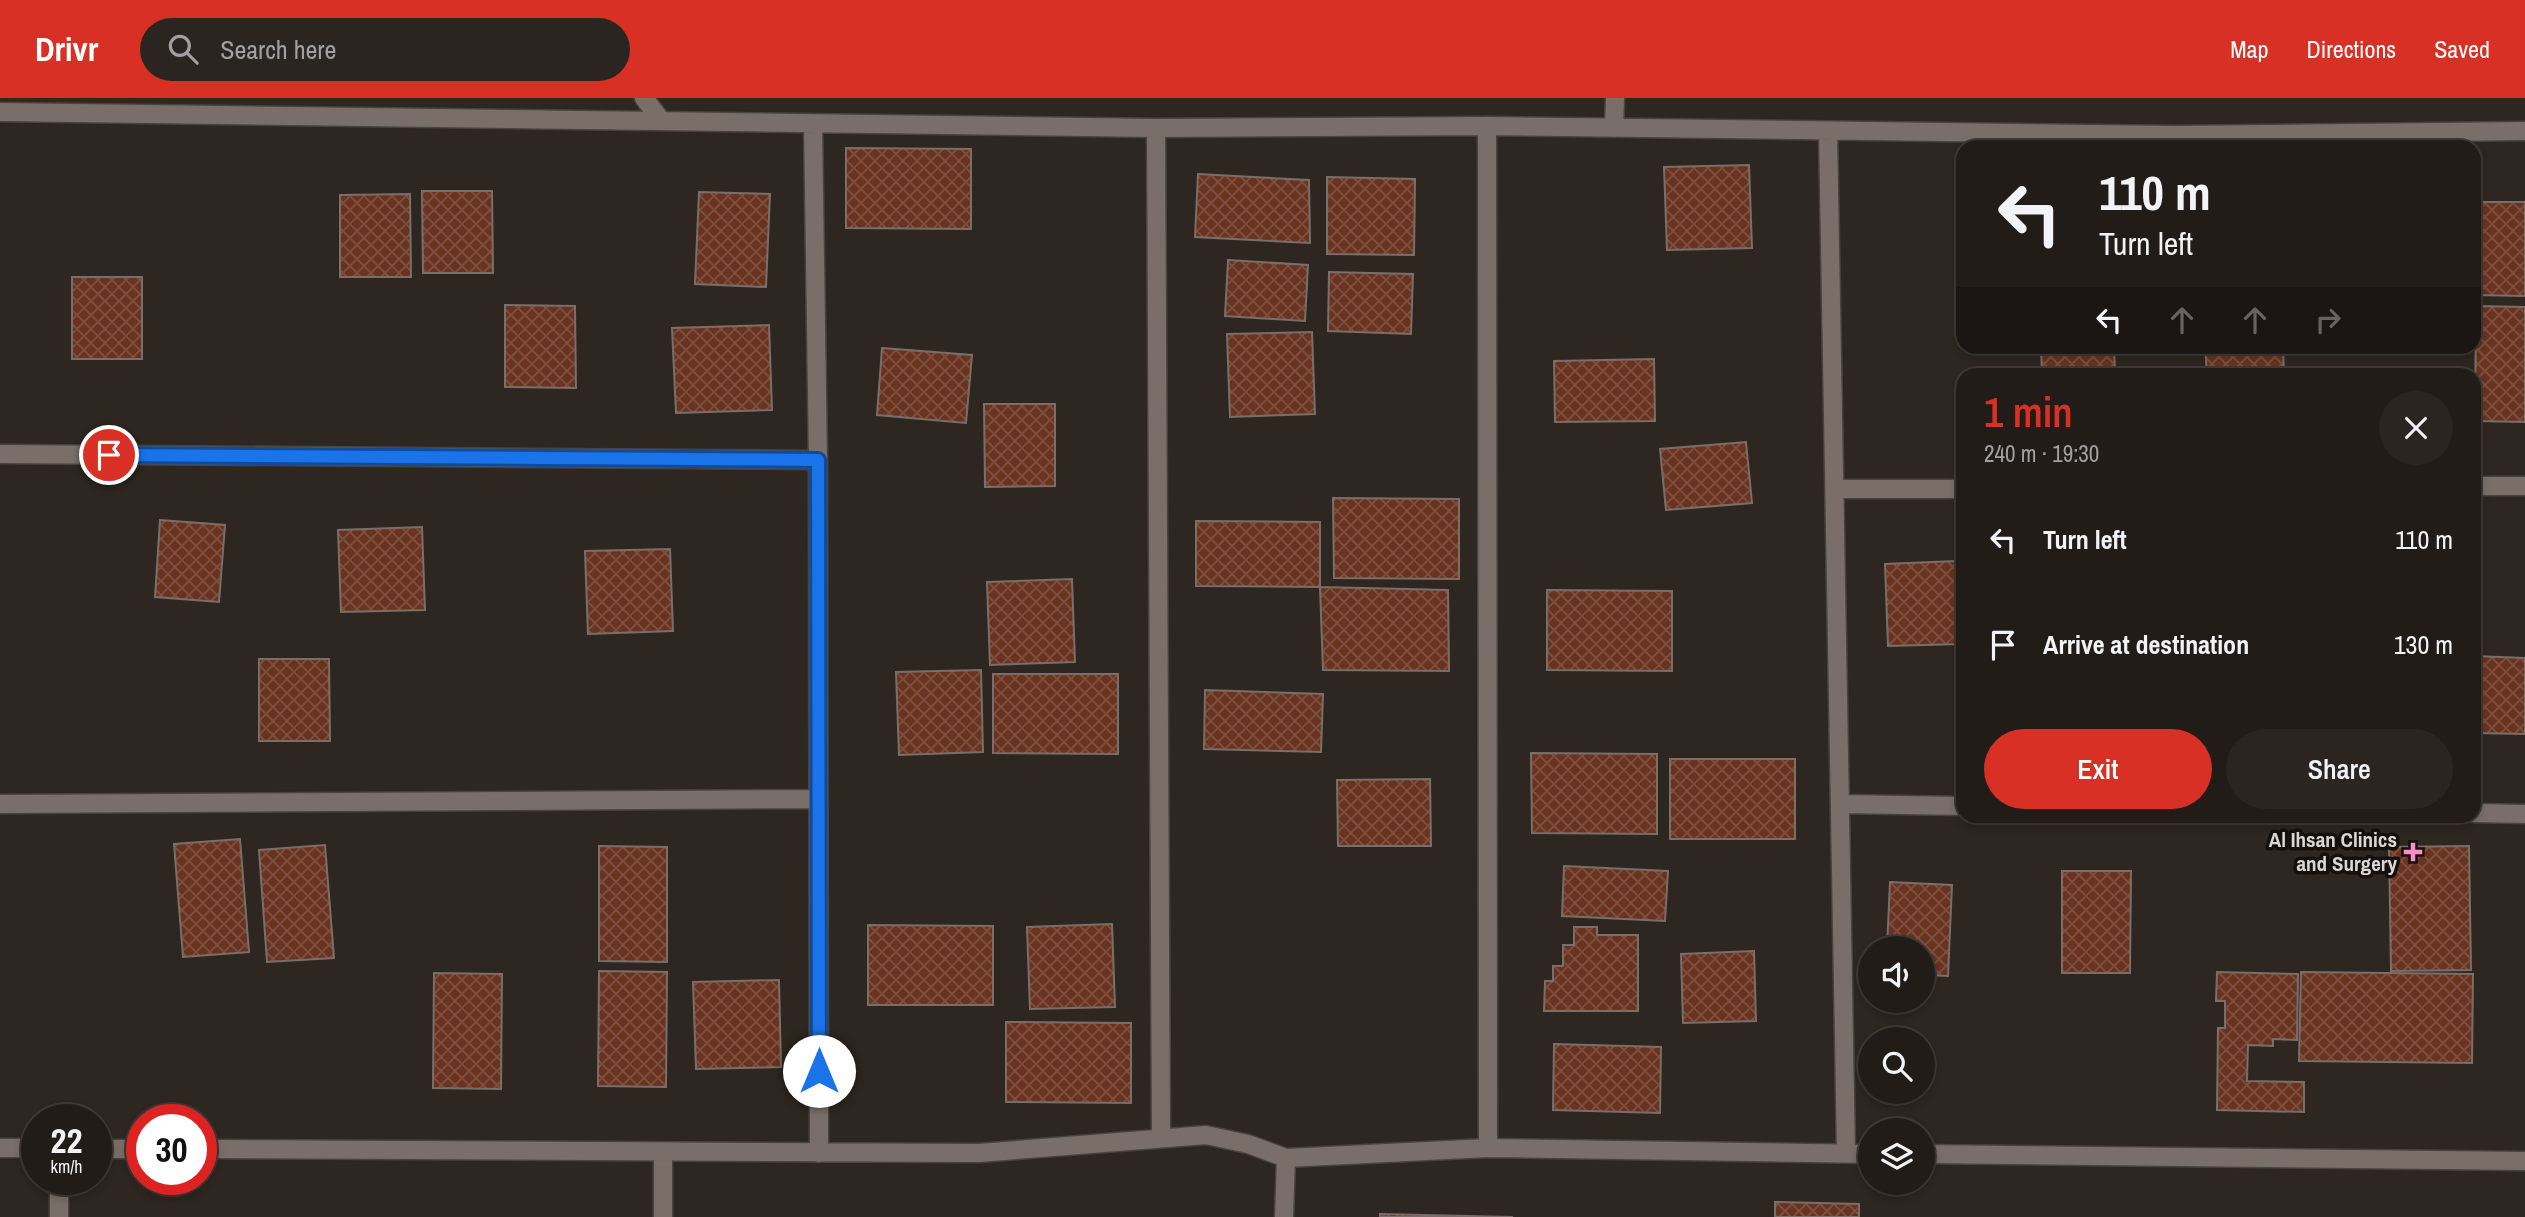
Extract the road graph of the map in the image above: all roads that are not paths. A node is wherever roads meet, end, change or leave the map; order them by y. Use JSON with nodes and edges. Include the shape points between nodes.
{"nodes":[{"id":1,"x":324,"y":98,"type":"edge"},
{"id":2,"x":644,"y":98,"type":"edge"},
{"id":3,"x":1615,"y":98,"type":"edge"},
{"id":4,"x":0,"y":112,"type":"edge"},
{"id":5,"x":324,"y":116,"type":"junction"},
{"id":6,"x":661,"y":121,"type":"junction"},
{"id":7,"x":813,"y":124,"type":"junction"},
{"id":8,"x":1488,"y":126,"type":"junction"},
{"id":9,"x":1156,"y":128,"type":"junction"},
{"id":10,"x":1614,"y":128,"type":"junction"},
{"id":11,"x":1828,"y":131,"type":"junction"},
{"id":12,"x":2525,"y":131,"type":"edge"},
{"id":13,"x":0,"y":454,"type":"edge"},
{"id":14,"x":818,"y":460,"type":"junction"},
{"id":15,"x":2481,"y":486,"type":"edge"},
{"id":16,"x":2525,"y":486,"type":"edge"},
{"id":17,"x":1835,"y":489,"type":"junction"},
{"id":18,"x":1956,"y":489,"type":"edge"},
{"id":19,"x":818,"y":799,"type":"junction"},
{"id":20,"x":0,"y":804,"type":"edge"},
{"id":21,"x":1841,"y":804,"type":"junction"},
{"id":22,"x":1956,"y":806,"type":"edge"},
{"id":23,"x":2481,"y":813,"type":"edge"},
{"id":24,"x":2525,"y":814,"type":"edge"},
{"id":25,"x":1161,"y":1137,"type":"junction"},
{"id":26,"x":0,"y":1148,"type":"edge"},
{"id":27,"x":21,"y":1148,"type":"edge"},
{"id":28,"x":1488,"y":1148,"type":"junction"},
{"id":29,"x":217,"y":1149,"type":"edge"},
{"id":30,"x":663,"y":1153,"type":"junction"},
{"id":31,"x":819,"y":1153,"type":"junction"},
{"id":32,"x":1846,"y":1153,"type":"junction"},
{"id":33,"x":1858,"y":1153,"type":"edge"},
{"id":34,"x":1935,"y":1154,"type":"edge"},
{"id":35,"x":1286,"y":1158,"type":"junction"},
{"id":36,"x":2525,"y":1161,"type":"edge"},
{"id":37,"x":59,"y":1195,"type":"edge"},
{"id":38,"x":59,"y":1217,"type":"edge"},
{"id":39,"x":663,"y":1217,"type":"edge"},
{"id":40,"x":1284,"y":1217,"type":"edge"}],
"edges":[{"from":1,"to":5,"type":"street"},
{"from":2,"to":6,"type":"street"},
{"from":3,"to":10,"type":"street"},
{"from":4,"to":5,"type":"street"},
{"from":5,"to":6,"type":"street"},
{"from":6,"to":7,"type":"street"},
{"from":7,"to":9,"type":"street"},
{"from":7,"to":14,"type":"street"},
{"from":8,"to":9,"type":"street"},
{"from":8,"to":10,"type":"street"},
{"from":8,"to":28,"type":"street"},
{"from":9,"to":25,"type":"street"},
{"from":10,"to":11,"type":"street"},
{"from":11,"to":12,"type":"street","via":[[2175,135]]},
{"from":11,"to":17,"type":"street"},
{"from":13,"to":14,"type":"street"},
{"from":14,"to":19,"type":"street"},
{"from":15,"to":16,"type":"street"},
{"from":17,"to":18,"type":"street"},
{"from":17,"to":21,"type":"street"},
{"from":19,"to":20,"type":"street"},
{"from":19,"to":31,"type":"street"},
{"from":21,"to":22,"type":"street"},
{"from":21,"to":32,"type":"street"},
{"from":23,"to":24,"type":"street"},
{"from":25,"to":31,"type":"street","via":[[979,1153]]},
{"from":25,"to":35,"type":"street","via":[[1206,1135]]},
{"from":26,"to":27,"type":"street"},
{"from":28,"to":32,"type":"street"},
{"from":28,"to":35,"type":"street"},
{"from":29,"to":30,"type":"street"},
{"from":30,"to":31,"type":"street"},
{"from":30,"to":39,"type":"street"},
{"from":32,"to":33,"type":"street"},
{"from":34,"to":36,"type":"street"},
{"from":35,"to":40,"type":"street"},
{"from":37,"to":38,"type":"street"}]}
